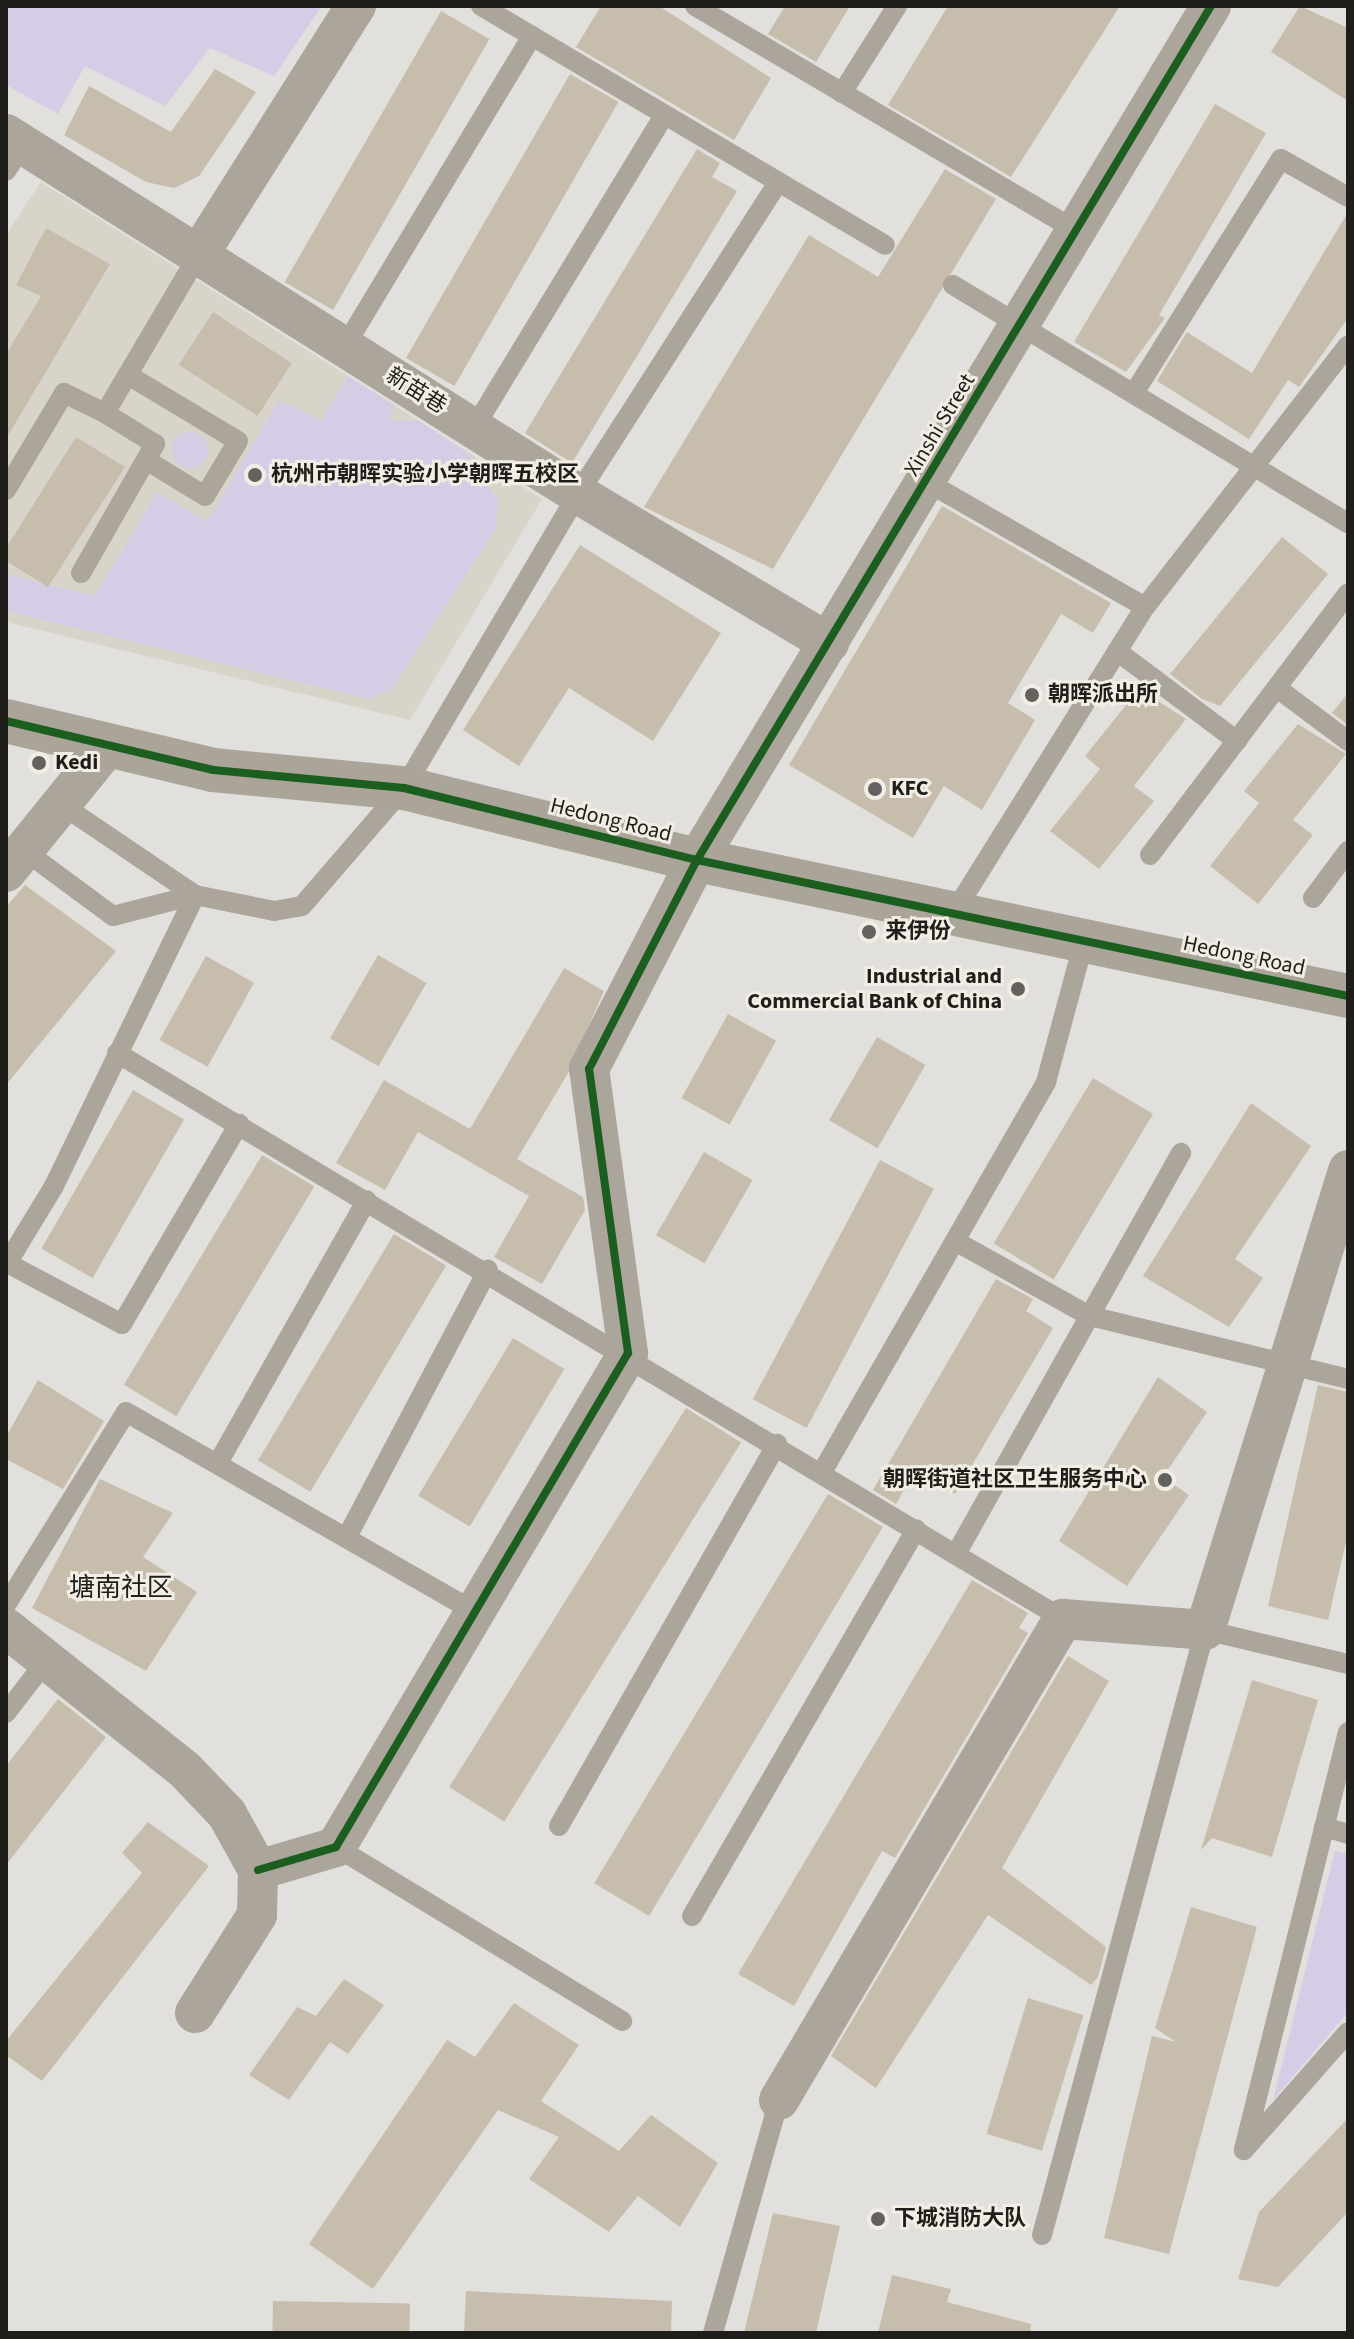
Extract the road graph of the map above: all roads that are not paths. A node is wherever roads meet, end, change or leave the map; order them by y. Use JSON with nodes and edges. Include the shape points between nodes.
{"nodes":[{"id":1,"x":356,"y":6,"type":"edge"},
{"id":2,"x":481,"y":6,"type":"edge"},
{"id":3,"x":695,"y":6,"type":"edge"},
{"id":4,"x":897,"y":6,"type":"edge"},
{"id":5,"x":1211,"y":6,"type":"edge"},
{"id":6,"x":728,"y":14,"type":"edge"},
{"id":7,"x":532,"y":36,"type":"junction"},
{"id":8,"x":842,"y":93,"type":"junction"},
{"id":9,"x":664,"y":115,"type":"junction"},
{"id":10,"x":12,"y":149,"type":"edge"},
{"id":11,"x":778,"y":182,"type":"junction"},
{"id":12,"x":1348,"y":197,"type":"edge"},
{"id":13,"x":1078,"y":232,"type":"junction"},
{"id":14,"x":885,"y":245,"type":"dead end"},
{"id":15,"x":199,"y":254,"type":"junction"},
{"id":16,"x":953,"y":285,"type":"dead end"},
{"id":17,"x":1022,"y":325,"type":"junction"},
{"id":18,"x":1348,"y":345,"type":"edge"},
{"id":19,"x":345,"y":346,"type":"junction"},
{"id":20,"x":128,"y":375,"type":"junction"},
{"id":21,"x":1134,"y":393,"type":"junction"},
{"id":22,"x":105,"y":413,"type":"junction"},
{"id":23,"x":474,"y":428,"type":"junction"},
{"id":24,"x":146,"y":460,"type":"junction"},
{"id":25,"x":1254,"y":466,"type":"junction"},
{"id":26,"x":927,"y":482,"type":"junction"},
{"id":27,"x":6,"y":490,"type":"edge"},
{"id":28,"x":578,"y":494,"type":"junction"},
{"id":29,"x":1348,"y":523,"type":"edge"},
{"id":30,"x":81,"y":573,"type":"dead end"},
{"id":31,"x":1348,"y":593,"type":"edge"},
{"id":32,"x":1145,"y":607,"type":"junction"},
{"id":33,"x":829,"y":643,"type":"junction"},
{"id":34,"x":1117,"y":651,"type":"junction"},
{"id":35,"x":1277,"y":688,"type":"junction"},
{"id":36,"x":6,"y":721,"type":"edge"},
{"id":37,"x":1237,"y":741,"type":"junction"},
{"id":38,"x":1348,"y":741,"type":"edge"},
{"id":39,"x":109,"y":745,"type":"junction"},
{"id":40,"x":404,"y":788,"type":"junction"},
{"id":41,"x":65,"y":807,"type":"junction"},
{"id":42,"x":1348,"y":851,"type":"edge"},
{"id":43,"x":1150,"y":855,"type":"dead end"},
{"id":44,"x":697,"y":860,"type":"junction"},
{"id":45,"x":15,"y":862,"type":"edge"},
{"id":46,"x":195,"y":895,"type":"junction"},
{"id":47,"x":1313,"y":898,"type":"dead end"},
{"id":48,"x":953,"y":914,"type":"junction"},
{"id":49,"x":1084,"y":941,"type":"junction"},
{"id":50,"x":1348,"y":996,"type":"edge"},
{"id":51,"x":117,"y":1053,"type":"junction"},
{"id":52,"x":239,"y":1124,"type":"junction"},
{"id":53,"x":1181,"y":1153,"type":"dead end"},
{"id":54,"x":1348,"y":1170,"type":"edge"},
{"id":55,"x":367,"y":1200,"type":"junction"},
{"id":56,"x":955,"y":1241,"type":"junction"},
{"id":57,"x":6,"y":1264,"type":"edge"},
{"id":58,"x":488,"y":1270,"type":"junction"},
{"id":59,"x":1090,"y":1316,"type":"junction"},
{"id":60,"x":628,"y":1353,"type":"junction"},
{"id":61,"x":1286,"y":1368,"type":"junction"},
{"id":62,"x":1348,"y":1379,"type":"edge"},
{"id":63,"x":777,"y":1444,"type":"junction"},
{"id":64,"x":218,"y":1463,"type":"junction"},
{"id":65,"x":822,"y":1472,"type":"junction"},
{"id":66,"x":916,"y":1529,"type":"junction"},
{"id":67,"x":348,"y":1535,"type":"junction"},
{"id":68,"x":956,"y":1554,"type":"junction"},
{"id":69,"x":6,"y":1605,"type":"edge"},
{"id":70,"x":475,"y":1612,"type":"junction"},
{"id":71,"x":1063,"y":1619,"type":"junction"},
{"id":72,"x":6,"y":1628,"type":"edge"},
{"id":73,"x":1205,"y":1630,"type":"junction"},
{"id":74,"x":47,"y":1660,"type":"junction"},
{"id":75,"x":1348,"y":1664,"type":"edge"},
{"id":76,"x":6,"y":1713,"type":"edge"},
{"id":77,"x":1348,"y":1732,"type":"edge"},
{"id":78,"x":559,"y":1826,"type":"dead end"},
{"id":79,"x":1324,"y":1827,"type":"junction"},
{"id":80,"x":1348,"y":1834,"type":"edge"},
{"id":81,"x":336,"y":1847,"type":"junction"},
{"id":82,"x":258,"y":1870,"type":"junction"},
{"id":83,"x":692,"y":1916,"type":"dead end"},
{"id":84,"x":195,"y":2013,"type":"dead end"},
{"id":85,"x":622,"y":2021,"type":"dead end"},
{"id":86,"x":1348,"y":2032,"type":"edge"},
{"id":87,"x":779,"y":2100,"type":"joint"},
{"id":88,"x":1042,"y":2235,"type":"dead end"},
{"id":89,"x":713,"y":2333,"type":"edge"}],
"edges":[{"from":1,"to":15,"type":"street"},
{"from":2,"to":7,"type":"lane"},
{"from":3,"to":6,"type":"lane"},
{"from":4,"to":8,"type":"lane"},
{"from":5,"to":13,"type":"street","name":"Xinshi Street"},
{"from":6,"to":8,"type":"lane"},
{"from":7,"to":9,"type":"lane"},
{"from":7,"to":19,"type":"lane"},
{"from":8,"to":13,"type":"lane"},
{"from":9,"to":11,"type":"lane"},
{"from":9,"to":23,"type":"lane"},
{"from":10,"to":15,"type":"street","name":"新苗巷"},
{"from":11,"to":14,"type":"lane"},
{"from":11,"to":28,"type":"lane"},
{"from":12,"to":21,"type":"lane","via":[[1281,159]]},
{"from":13,"to":17,"type":"street","name":"Xinshi Street"},
{"from":15,"to":19,"type":"street","name":"新苗巷"},
{"from":15,"to":20,"type":"lane"},
{"from":16,"to":17,"type":"lane"},
{"from":17,"to":21,"type":"lane"},
{"from":17,"to":26,"type":"street","name":"Xinshi Street"},
{"from":18,"to":25,"type":"lane"},
{"from":19,"to":23,"type":"street","name":"新苗巷"},
{"from":20,"to":22,"type":"lane"},
{"from":20,"to":24,"type":"lane","via":[[238,441],[205,496]]},
{"from":21,"to":25,"type":"lane"},
{"from":22,"to":24,"type":"lane","via":[[155,444]]},
{"from":22,"to":27,"type":"lane","via":[[64,393]]},
{"from":23,"to":28,"type":"street","name":"新苗巷"},
{"from":24,"to":30,"type":"lane"},
{"from":25,"to":29,"type":"lane"},
{"from":25,"to":32,"type":"lane"},
{"from":26,"to":32,"type":"lane"},
{"from":26,"to":33,"type":"street","name":"Xinshi Street"},
{"from":28,"to":33,"type":"street","name":"新苗巷"},
{"from":28,"to":40,"type":"lane"},
{"from":31,"to":35,"type":"lane"},
{"from":32,"to":34,"type":"lane"},
{"from":33,"to":44,"type":"street","name":"Xinshi Street"},
{"from":34,"to":37,"type":"lane"},
{"from":34,"to":48,"type":"lane"},
{"from":35,"to":37,"type":"lane"},
{"from":35,"to":38,"type":"lane"},
{"from":36,"to":39,"type":"main road","name":"Hedong Road"},
{"from":37,"to":43,"type":"lane"},
{"from":39,"to":40,"type":"main road","name":"Hedong Road","via":[[213,770]]},
{"from":39,"to":41,"type":"street"},
{"from":40,"to":44,"type":"main road","name":"Hedong Road"},
{"from":40,"to":46,"type":"lane","via":[[302,906],[274,911]]},
{"from":41,"to":45,"type":"street"},
{"from":41,"to":46,"type":"lane"},
{"from":42,"to":47,"type":"lane"},
{"from":44,"to":48,"type":"main road","name":"Hedong Road"},
{"from":44,"to":60,"type":"street","name":"Xinshi Street","via":[[589,1069]]},
{"from":45,"to":46,"type":"lane","via":[[113,916]]},
{"from":46,"to":51,"type":"lane"},
{"from":48,"to":49,"type":"main road","name":"Hedong Road"},
{"from":49,"to":50,"type":"main road","name":"Hedong Road"},
{"from":49,"to":56,"type":"lane","via":[[1046,1082]]},
{"from":51,"to":52,"type":"lane"},
{"from":51,"to":57,"type":"lane","via":[[54,1186]]},
{"from":52,"to":55,"type":"lane"},
{"from":52,"to":57,"type":"lane","via":[[122,1324]]},
{"from":53,"to":59,"type":"lane"},
{"from":54,"to":61,"type":"street"},
{"from":55,"to":58,"type":"lane"},
{"from":55,"to":64,"type":"lane"},
{"from":56,"to":59,"type":"lane"},
{"from":56,"to":65,"type":"lane"},
{"from":58,"to":60,"type":"lane"},
{"from":58,"to":67,"type":"lane"},
{"from":59,"to":61,"type":"lane"},
{"from":59,"to":68,"type":"lane"},
{"from":60,"to":63,"type":"lane"},
{"from":60,"to":70,"type":"street"},
{"from":61,"to":62,"type":"lane"},
{"from":61,"to":73,"type":"street"},
{"from":63,"to":65,"type":"lane"},
{"from":63,"to":78,"type":"lane"},
{"from":64,"to":67,"type":"lane"},
{"from":64,"to":69,"type":"lane","via":[[126,1412]]},
{"from":65,"to":66,"type":"lane"},
{"from":66,"to":68,"type":"lane"},
{"from":66,"to":83,"type":"lane"},
{"from":67,"to":70,"type":"lane"},
{"from":68,"to":71,"type":"lane"},
{"from":70,"to":81,"type":"street"},
{"from":71,"to":73,"type":"street"},
{"from":71,"to":87,"type":"street"},
{"from":72,"to":74,"type":"street"},
{"from":73,"to":75,"type":"lane"},
{"from":73,"to":88,"type":"lane"},
{"from":74,"to":76,"type":"lane"},
{"from":74,"to":82,"type":"street","via":[[185,1770],[227,1814]]},
{"from":77,"to":79,"type":"lane"},
{"from":79,"to":80,"type":"lane"},
{"from":79,"to":86,"type":"lane","via":[[1244,2150]]},
{"from":81,"to":82,"type":"street"},
{"from":81,"to":85,"type":"lane"},
{"from":82,"to":84,"type":"street","via":[[257,1915]]},
{"from":87,"to":89,"type":"lane"}]}
